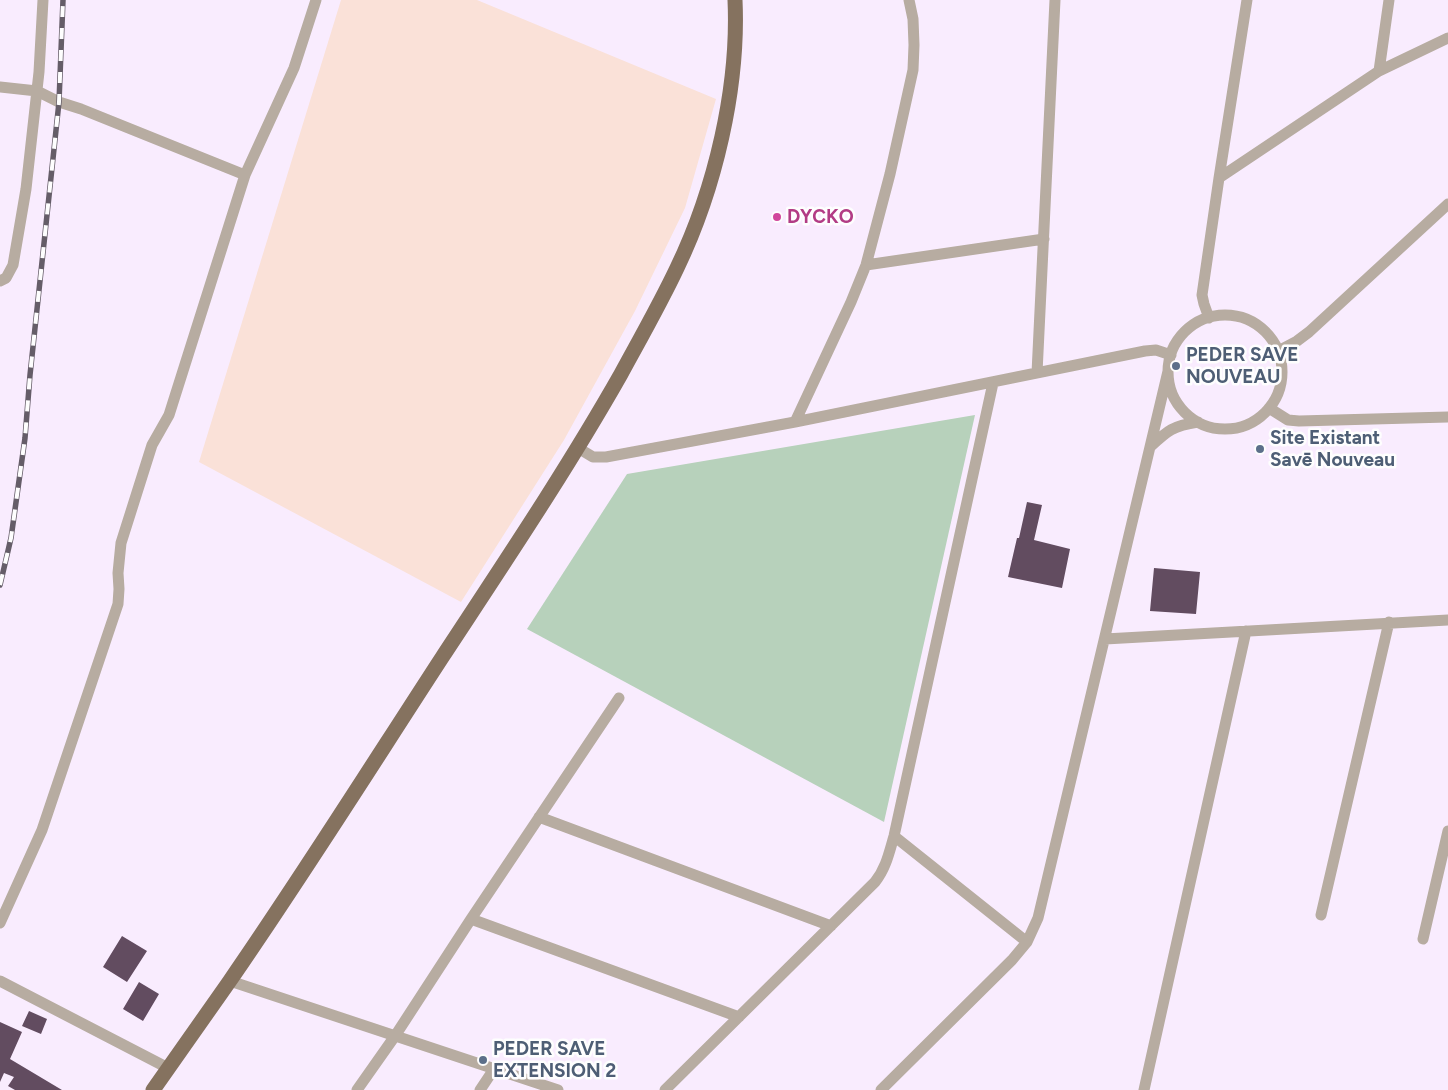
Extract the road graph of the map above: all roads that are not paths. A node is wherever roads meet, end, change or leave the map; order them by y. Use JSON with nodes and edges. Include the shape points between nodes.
{"nodes":[{"id":1,"x":42,"y":0,"type":"edge"},
{"id":2,"x":316,"y":0,"type":"edge"},
{"id":3,"x":735,"y":0,"type":"edge"},
{"id":4,"x":910,"y":0,"type":"edge"},
{"id":5,"x":1055,"y":0,"type":"edge"},
{"id":6,"x":1247,"y":0,"type":"edge"},
{"id":7,"x":1389,"y":0,"type":"edge"},
{"id":8,"x":1448,"y":38,"type":"edge"},
{"id":9,"x":1379,"y":71,"type":"junction"},
{"id":10,"x":0,"y":87,"type":"edge"},
{"id":11,"x":37,"y":91,"type":"junction"},
{"id":12,"x":245,"y":175,"type":"junction"},
{"id":13,"x":1219,"y":178,"type":"junction"},
{"id":14,"x":1448,"y":204,"type":"edge"},
{"id":15,"x":1044,"y":239,"type":"junction"},
{"id":16,"x":866,"y":265,"type":"junction"},
{"id":17,"x":0,"y":281,"type":"edge"},
{"id":18,"x":1209,"y":318,"type":"junction"},
{"id":19,"x":1278,"y":351,"type":"junction"},
{"id":20,"x":1170,"y":361,"type":"junction"},
{"id":21,"x":1037,"y":373,"type":"junction"},
{"id":22,"x":994,"y":382,"type":"junction"},
{"id":23,"x":1269,"y":408,"type":"junction"},
{"id":24,"x":1448,"y":417,"type":"edge"},
{"id":25,"x":795,"y":422,"type":"junction"},
{"id":26,"x":1198,"y":422,"type":"junction"},
{"id":27,"x":1150,"y":447,"type":"junction"},
{"id":28,"x":578,"y":448,"type":"junction"},
{"id":29,"x":1448,"y":620,"type":"edge"},
{"id":30,"x":1390,"y":622,"type":"junction"},
{"id":31,"x":1246,"y":631,"type":"junction"},
{"id":32,"x":1105,"y":639,"type":"junction"},
{"id":33,"x":619,"y":698,"type":"dead end"},
{"id":34,"x":539,"y":818,"type":"junction"},
{"id":35,"x":1448,"y":831,"type":"edge"},
{"id":36,"x":894,"y":836,"type":"junction"},
{"id":37,"x":1321,"y":915,"type":"dead end"},
{"id":38,"x":471,"y":919,"type":"junction"},
{"id":39,"x":0,"y":923,"type":"edge"},
{"id":40,"x":831,"y":926,"type":"junction"},
{"id":41,"x":1423,"y":939,"type":"dead end"},
{"id":42,"x":1027,"y":942,"type":"junction"},
{"id":43,"x":0,"y":981,"type":"edge"},
{"id":44,"x":230,"y":981,"type":"junction"},
{"id":45,"x":739,"y":1017,"type":"junction"},
{"id":46,"x":395,"y":1036,"type":"junction"},
{"id":47,"x":168,"y":1068,"type":"junction"},
{"id":48,"x":494,"y":1069,"type":"junction"},
{"id":49,"x":153,"y":1090,"type":"edge"},
{"id":50,"x":357,"y":1090,"type":"edge"},
{"id":51,"x":480,"y":1090,"type":"edge"},
{"id":52,"x":558,"y":1090,"type":"edge"},
{"id":53,"x":665,"y":1090,"type":"edge"},
{"id":54,"x":881,"y":1090,"type":"edge"},
{"id":55,"x":1144,"y":1090,"type":"edge"}],
"edges":[{"from":1,"to":11,"type":"street"},
{"from":2,"to":12,"type":"street","via":[[294,68]]},
{"from":3,"to":28,"type":"main road","via":[[730,93],[704,201],[677,269]]},
{"from":4,"to":16,"type":"street","via":[[913,70]]},
{"from":5,"to":15,"type":"street"},
{"from":6,"to":13,"type":"street"},
{"from":7,"to":9,"type":"street"},
{"from":8,"to":9,"type":"street"},
{"from":9,"to":13,"type":"street"},
{"from":10,"to":11,"type":"street"},
{"from":11,"to":12,"type":"street"},
{"from":11,"to":17,"type":"street","via":[[13,265],[6,278]]},
{"from":12,"to":39,"type":"street","via":[[169,415],[152,445],[121,543],[118,604],[42,830]]},
{"from":13,"to":18,"type":"street","via":[[1202,295]]},
{"from":14,"to":19,"type":"street","via":[[1309,332]]},
{"from":15,"to":16,"type":"street"},
{"from":15,"to":21,"type":"street"},
{"from":16,"to":25,"type":"street"},
{"from":18,"to":19,"type":"street","via":[[1231,316],[1252,322],[1262,328]]},
{"from":18,"to":20,"type":"street","via":[[1181,336]]},
{"from":19,"to":23,"type":"street","via":[[1282,378]]},
{"from":20,"to":21,"type":"street","via":[[1156,350]]},
{"from":20,"to":26,"type":"street","via":[[1170,388],[1175,399]]},
{"from":20,"to":27,"type":"street"},
{"from":21,"to":22,"type":"street"},
{"from":22,"to":25,"type":"street"},
{"from":22,"to":36,"type":"street"},
{"from":23,"to":24,"type":"street","via":[[1288,420],[1299,421]]},
{"from":23,"to":26,"type":"street","via":[[1241,427],[1219,429]]},
{"from":25,"to":28,"type":"street","via":[[606,458]]},
{"from":26,"to":27,"type":"street","via":[[1174,427]]},
{"from":27,"to":32,"type":"street"},
{"from":28,"to":44,"type":"main road"},
{"from":29,"to":30,"type":"street"},
{"from":30,"to":31,"type":"street"},
{"from":30,"to":37,"type":"street"},
{"from":31,"to":32,"type":"street"},
{"from":31,"to":55,"type":"street"},
{"from":32,"to":42,"type":"street","via":[[1038,918]]},
{"from":33,"to":34,"type":"street"},
{"from":34,"to":38,"type":"street"},
{"from":34,"to":40,"type":"street"},
{"from":35,"to":41,"type":"street"},
{"from":36,"to":40,"type":"street","via":[[882,873]]},
{"from":36,"to":42,"type":"street"},
{"from":38,"to":45,"type":"street"},
{"from":38,"to":46,"type":"street"},
{"from":40,"to":45,"type":"street"},
{"from":42,"to":54,"type":"street"},
{"from":43,"to":47,"type":"street"},
{"from":44,"to":46,"type":"street"},
{"from":44,"to":47,"type":"main road"},
{"from":45,"to":53,"type":"street"},
{"from":46,"to":48,"type":"street"},
{"from":46,"to":50,"type":"street"},
{"from":47,"to":49,"type":"main road"},
{"from":48,"to":51,"type":"street"},
{"from":48,"to":52,"type":"street"}]}
